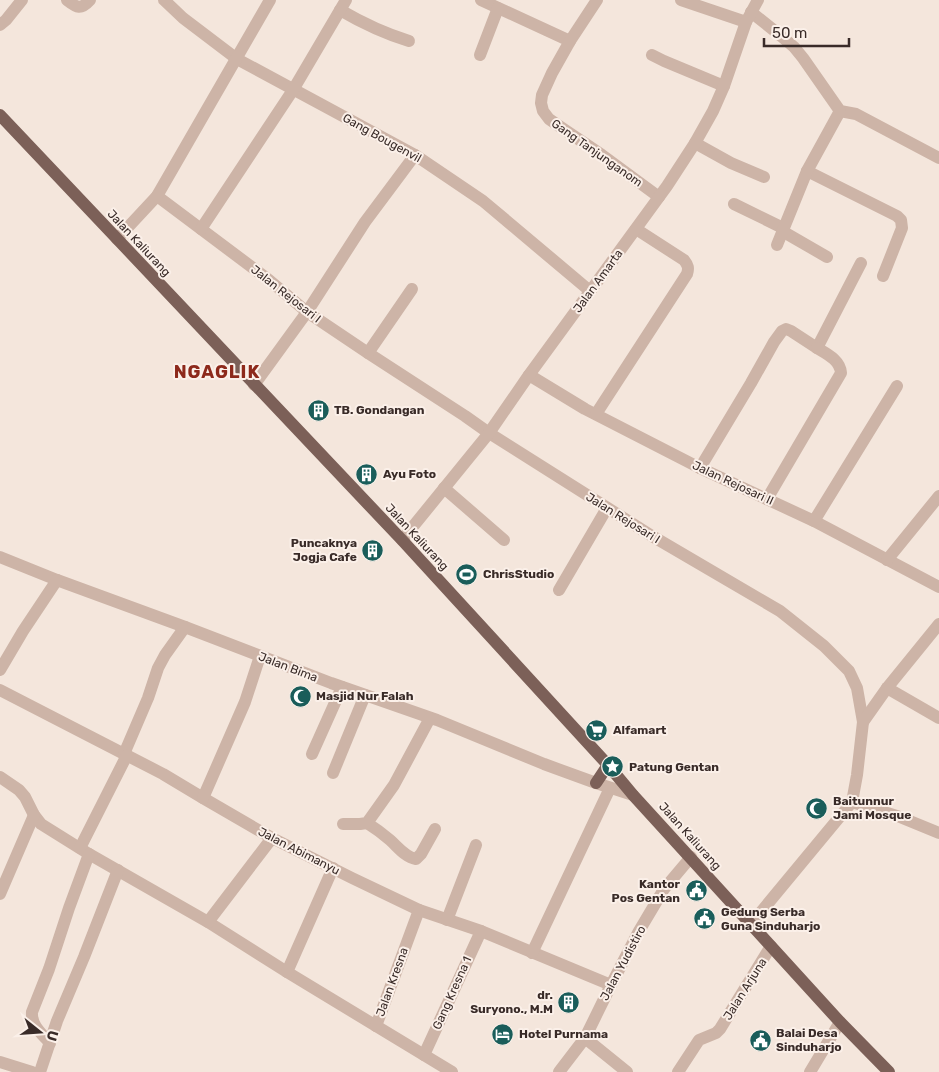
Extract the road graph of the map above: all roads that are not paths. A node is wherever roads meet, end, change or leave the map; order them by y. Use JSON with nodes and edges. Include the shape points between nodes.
{"nodes":[{"id":1,"x":22,"y":0,"type":"edge"},
{"id":2,"x":67,"y":0,"type":"edge"},
{"id":3,"x":90,"y":0,"type":"edge"},
{"id":4,"x":164,"y":0,"type":"edge"},
{"id":5,"x":270,"y":0,"type":"edge"},
{"id":6,"x":481,"y":0,"type":"edge"},
{"id":7,"x":597,"y":0,"type":"edge"},
{"id":8,"x":681,"y":0,"type":"edge"},
{"id":9,"x":758,"y":0,"type":"edge"},
{"id":10,"x":343,"y":5,"type":"edge"},
{"id":11,"x":498,"y":8,"type":"junction"},
{"id":12,"x":748,"y":17,"type":"junction"},
{"id":13,"x":0,"y":26,"type":"edge"},
{"id":14,"x":409,"y":41,"type":"dead end"},
{"id":15,"x":570,"y":41,"type":"junction"},
{"id":16,"x":480,"y":55,"type":"dead end"},
{"id":17,"x":652,"y":55,"type":"dead end"},
{"id":18,"x":237,"y":59,"type":"junction"},
{"id":19,"x":724,"y":86,"type":"junction"},
{"id":20,"x":293,"y":90,"type":"junction"},
{"id":21,"x":840,"y":111,"type":"junction"},
{"id":22,"x":0,"y":115,"type":"edge"},
{"id":23,"x":695,"y":143,"type":"junction"},
{"id":24,"x":415,"y":155,"type":"junction"},
{"id":25,"x":939,"y":158,"type":"edge"},
{"id":26,"x":808,"y":170,"type":"junction"},
{"id":27,"x":764,"y":177,"type":"dead end"},
{"id":28,"x":157,"y":196,"type":"junction"},
{"id":29,"x":659,"y":197,"type":"junction"},
{"id":30,"x":734,"y":204,"type":"dead end"},
{"id":31,"x":201,"y":229,"type":"junction"},
{"id":32,"x":636,"y":229,"type":"junction"},
{"id":33,"x":783,"y":230,"type":"junction"},
{"id":34,"x":117,"y":239,"type":"junction"},
{"id":35,"x":777,"y":244,"type":"dead end"},
{"id":36,"x":826,"y":257,"type":"dead end"},
{"id":37,"x":861,"y":263,"type":"dead end"},
{"id":38,"x":883,"y":276,"type":"dead end"},
{"id":39,"x":412,"y":289,"type":"dead end"},
{"id":40,"x":590,"y":290,"type":"junction"},
{"id":41,"x":307,"y":312,"type":"junction"},
{"id":42,"x":817,"y":348,"type":"junction"},
{"id":43,"x":368,"y":354,"type":"junction"},
{"id":44,"x":529,"y":375,"type":"junction"},
{"id":45,"x":254,"y":384,"type":"junction"},
{"id":46,"x":897,"y":386,"type":"dead end"},
{"id":47,"x":596,"y":414,"type":"junction"},
{"id":48,"x":489,"y":434,"type":"junction"},
{"id":49,"x":700,"y":468,"type":"junction"},
{"id":50,"x":444,"y":488,"type":"junction"},
{"id":51,"x":939,"y":496,"type":"edge"},
{"id":52,"x":767,"y":499,"type":"junction"},
{"id":53,"x":607,"y":508,"type":"junction"},
{"id":54,"x":814,"y":521,"type":"junction"},
{"id":55,"x":402,"y":540,"type":"junction"},
{"id":56,"x":504,"y":540,"type":"dead end"},
{"id":57,"x":0,"y":556,"type":"edge"},
{"id":58,"x":887,"y":560,"type":"junction"},
{"id":59,"x":57,"y":580,"type":"junction"},
{"id":60,"x":939,"y":588,"type":"edge"},
{"id":61,"x":560,"y":590,"type":"dead end"},
{"id":62,"x":939,"y":624,"type":"edge"},
{"id":63,"x":185,"y":627,"type":"junction"},
{"id":64,"x":260,"y":656,"type":"junction"},
{"id":65,"x":0,"y":670,"type":"edge"},
{"id":66,"x":342,"y":687,"type":"junction"},
{"id":67,"x":887,"y":688,"type":"junction"},
{"id":68,"x":0,"y":690,"type":"edge"},
{"id":69,"x":366,"y":695,"type":"junction"},
{"id":70,"x":430,"y":718,"type":"junction"},
{"id":71,"x":939,"y":718,"type":"edge"},
{"id":72,"x":863,"y":722,"type":"junction"},
{"id":73,"x":312,"y":754,"type":"dead end"},
{"id":74,"x":125,"y":755,"type":"junction"},
{"id":75,"x":608,"y":765,"type":"junction"},
{"id":76,"x":333,"y":773,"type":"dead end"},
{"id":77,"x":0,"y":777,"type":"edge"},
{"id":78,"x":596,"y":783,"type":"junction"},
{"id":79,"x":610,"y":788,"type":"junction"},
{"id":80,"x":634,"y":795,"type":"junction"},
{"id":81,"x":202,"y":798,"type":"junction"},
{"id":82,"x":852,"y":802,"type":"junction"},
{"id":83,"x":34,"y":814,"type":"junction"},
{"id":84,"x":368,"y":823,"type":"junction"},
{"id":85,"x":343,"y":824,"type":"dead end"},
{"id":86,"x":435,"y":829,"type":"dead end"},
{"id":87,"x":939,"y":832,"type":"edge"},
{"id":88,"x":272,"y":838,"type":"junction"},
{"id":89,"x":476,"y":845,"type":"dead end"},
{"id":90,"x":85,"y":851,"type":"junction"},
{"id":91,"x":691,"y":857,"type":"junction"},
{"id":92,"x":333,"y":868,"type":"junction"},
{"id":93,"x":118,"y":870,"type":"junction"},
{"id":94,"x":0,"y":894,"type":"edge"},
{"id":95,"x":419,"y":910,"type":"junction"},
{"id":96,"x":447,"y":920,"type":"junction"},
{"id":97,"x":208,"y":922,"type":"junction"},
{"id":98,"x":751,"y":924,"type":"junction"},
{"id":99,"x":481,"y":931,"type":"junction"},
{"id":100,"x":771,"y":946,"type":"junction"},
{"id":101,"x":532,"y":953,"type":"junction"},
{"id":102,"x":287,"y":972,"type":"junction"},
{"id":103,"x":610,"y":985,"type":"junction"},
{"id":104,"x":840,"y":1022,"type":"junction"},
{"id":105,"x":376,"y":1026,"type":"junction"},
{"id":106,"x":585,"y":1038,"type":"junction"},
{"id":107,"x":50,"y":1043,"type":"junction"},
{"id":108,"x":424,"y":1055,"type":"junction"},
{"id":109,"x":0,"y":1062,"type":"edge"},
{"id":110,"x":32,"y":1072,"type":"edge"},
{"id":111,"x":40,"y":1072,"type":"edge"},
{"id":112,"x":452,"y":1072,"type":"edge"},
{"id":113,"x":558,"y":1072,"type":"edge"},
{"id":114,"x":627,"y":1072,"type":"edge"},
{"id":115,"x":678,"y":1072,"type":"edge"},
{"id":116,"x":810,"y":1072,"type":"edge"},
{"id":117,"x":889,"y":1072,"type":"edge"}],
"edges":[{"from":1,"to":13,"type":"street"},
{"from":2,"to":3,"type":"street","via":[[79,7]]},
{"from":4,"to":18,"type":"street","name":"Gang Bougenvil"},
{"from":5,"to":18,"type":"street"},
{"from":6,"to":11,"type":"street"},
{"from":7,"to":15,"type":"street","name":"Gang Tanjunganom"},
{"from":8,"to":12,"type":"street"},
{"from":9,"to":12,"type":"street","name":"Jalan Amarta"},
{"from":10,"to":14,"type":"street","via":[[363,23]]},
{"from":10,"to":20,"type":"street"},
{"from":11,"to":15,"type":"street"},
{"from":11,"to":16,"type":"street"},
{"from":12,"to":19,"type":"street","name":"Jalan Amarta"},
{"from":12,"to":21,"type":"street","via":[[775,30],[794,48]]},
{"from":15,"to":29,"type":"street","name":"Gang Tanjunganom","via":[[542,95],[543,111],[549,119]]},
{"from":17,"to":19,"type":"street"},
{"from":18,"to":20,"type":"street","name":"Gang Bougenvil"},
{"from":18,"to":28,"type":"street"},
{"from":19,"to":23,"type":"street","name":"Jalan Amarta"},
{"from":20,"to":24,"type":"street","name":"Gang Bougenvil"},
{"from":20,"to":31,"type":"street"},
{"from":21,"to":25,"type":"street","via":[[856,114]]},
{"from":21,"to":26,"type":"street"},
{"from":22,"to":34,"type":"main road","name":"Jalan Kaliurang"},
{"from":23,"to":27,"type":"street"},
{"from":23,"to":29,"type":"street","name":"Jalan Amarta"},
{"from":24,"to":40,"type":"street","name":"Gang Bougenvil","via":[[482,201]]},
{"from":24,"to":41,"type":"street","via":[[365,222]]},
{"from":26,"to":33,"type":"street"},
{"from":26,"to":38,"type":"street","via":[[901,220],[902,228]]},
{"from":28,"to":31,"type":"street","name":"Jalan Rejosari I"},
{"from":28,"to":34,"type":"street"},
{"from":29,"to":32,"type":"street","name":"Jalan Amarta"},
{"from":30,"to":33,"type":"street"},
{"from":31,"to":41,"type":"street","name":"Jalan Rejosari I"},
{"from":32,"to":40,"type":"street","name":"Jalan Amarta"},
{"from":32,"to":47,"type":"street","via":[[684,260],[688,264],[687,274]]},
{"from":33,"to":35,"type":"street"},
{"from":33,"to":36,"type":"street"},
{"from":34,"to":45,"type":"main road","name":"Jalan Kaliurang"},
{"from":37,"to":42,"type":"street"},
{"from":39,"to":43,"type":"street"},
{"from":40,"to":44,"type":"street","name":"Jalan Amarta"},
{"from":41,"to":43,"type":"street","name":"Jalan Rejosari I"},
{"from":41,"to":45,"type":"street"},
{"from":42,"to":49,"type":"street","via":[[791,331],[782,331]]},
{"from":42,"to":52,"type":"street","via":[[837,361],[841,373]]},
{"from":43,"to":48,"type":"street","name":"Jalan Rejosari I"},
{"from":44,"to":47,"type":"street","name":"Jalan Rejosari II"},
{"from":44,"to":48,"type":"street","name":"Jalan Amarta"},
{"from":45,"to":55,"type":"main road","name":"Jalan Kaliurang"},
{"from":46,"to":54,"type":"street"},
{"from":47,"to":49,"type":"street","name":"Jalan Rejosari II"},
{"from":48,"to":50,"type":"street","name":"Jalan Amarta"},
{"from":48,"to":53,"type":"street","name":"Jalan Rejosari I"},
{"from":49,"to":52,"type":"street","name":"Jalan Rejosari II"},
{"from":50,"to":55,"type":"street","name":"Jalan Amarta"},
{"from":50,"to":56,"type":"street"},
{"from":51,"to":58,"type":"street"},
{"from":52,"to":54,"type":"street","name":"Jalan Rejosari II"},
{"from":53,"to":61,"type":"street"},
{"from":53,"to":72,"type":"street","name":"Jalan Rejosari I","via":[[780,612],[824,646],[849,671],[857,688]]},
{"from":54,"to":58,"type":"street","name":"Jalan Rejosari II"},
{"from":55,"to":75,"type":"main road","name":"Jalan Kaliurang"},
{"from":57,"to":59,"type":"street","name":"Jalan Bima"},
{"from":58,"to":60,"type":"street","name":"Jalan Rejosari II"},
{"from":59,"to":63,"type":"street","name":"Jalan Bima"},
{"from":59,"to":65,"type":"street"},
{"from":62,"to":67,"type":"street"},
{"from":63,"to":64,"type":"street","name":"Jalan Bima"},
{"from":63,"to":74,"type":"street","via":[[158,668]]},
{"from":64,"to":66,"type":"street","name":"Jalan Bima"},
{"from":64,"to":81,"type":"street","via":[[242,710]]},
{"from":66,"to":69,"type":"street","name":"Jalan Bima"},
{"from":66,"to":73,"type":"street"},
{"from":67,"to":71,"type":"street"},
{"from":67,"to":72,"type":"street"},
{"from":68,"to":74,"type":"street","name":"Jalan Abimanyu"},
{"from":69,"to":70,"type":"street","name":"Jalan Bima"},
{"from":69,"to":76,"type":"street"},
{"from":70,"to":78,"type":"street","name":"Jalan Bima"},
{"from":70,"to":84,"type":"street","via":[[394,785]]},
{"from":72,"to":82,"type":"street","name":"Jalan Rejosari I"},
{"from":74,"to":81,"type":"street","name":"Jalan Abimanyu"},
{"from":74,"to":90,"type":"street"},
{"from":75,"to":78,"type":"main road"},
{"from":75,"to":80,"type":"main road","name":"Jalan Kaliurang"},
{"from":77,"to":83,"type":"street","via":[[19,790]]},
{"from":78,"to":79,"type":"street","name":"Jalan Bima"},
{"from":79,"to":80,"type":"street","name":"Jalan Bima"},
{"from":79,"to":101,"type":"street"},
{"from":80,"to":91,"type":"main road","name":"Jalan Kaliurang"},
{"from":81,"to":88,"type":"street","name":"Jalan Abimanyu"},
{"from":82,"to":87,"type":"street"},
{"from":82,"to":98,"type":"street","name":"Jalan Rejosari I"},
{"from":83,"to":90,"type":"street","via":[[41,824]]},
{"from":83,"to":94,"type":"street"},
{"from":84,"to":85,"type":"street"},
{"from":84,"to":86,"type":"street","via":[[401,851],[416,859]]},
{"from":88,"to":92,"type":"street","name":"Jalan Abimanyu"},
{"from":88,"to":97,"type":"street"},
{"from":89,"to":96,"type":"street"},
{"from":90,"to":93,"type":"street"},
{"from":90,"to":107,"type":"street","via":[[69,908],[32,1012],[31,1019]]},
{"from":91,"to":98,"type":"main road","name":"Jalan Kaliurang"},
{"from":91,"to":103,"type":"street","name":"Jalan Yudistiro","via":[[664,889]]},
{"from":92,"to":95,"type":"street","name":"Jalan Abimanyu"},
{"from":92,"to":102,"type":"street"},
{"from":93,"to":97,"type":"street"},
{"from":93,"to":107,"type":"street"},
{"from":95,"to":96,"type":"street","name":"Jalan Abimanyu"},
{"from":95,"to":105,"type":"street","name":"Jalan Kresna"},
{"from":96,"to":99,"type":"street","name":"Jalan Abimanyu"},
{"from":97,"to":102,"type":"street"},
{"from":98,"to":100,"type":"main road","name":"Jalan Kaliurang"},
{"from":99,"to":101,"type":"street","name":"Jalan Abimanyu"},
{"from":99,"to":108,"type":"street","name":"Gang Kresna 1"},
{"from":100,"to":104,"type":"main road","name":"Jalan Kaliurang"},
{"from":100,"to":115,"type":"street","name":"Jalan Arjuna","via":[[720,1029],[699,1040]]},
{"from":101,"to":103,"type":"street","name":"Jalan Abimanyu"},
{"from":102,"to":105,"type":"street"},
{"from":103,"to":106,"type":"street","name":"Jalan Yudistiro"},
{"from":104,"to":116,"type":"street"},
{"from":104,"to":117,"type":"main road","name":"Jalan Kaliurang"},
{"from":105,"to":108,"type":"street","name":"Jalan Kresna"},
{"from":106,"to":113,"type":"street","name":"Jalan Yudistiro"},
{"from":106,"to":114,"type":"street"},
{"from":107,"to":111,"type":"street"},
{"from":108,"to":112,"type":"street","name":"Jalan Kresna"},
{"from":109,"to":110,"type":"street"}]}
